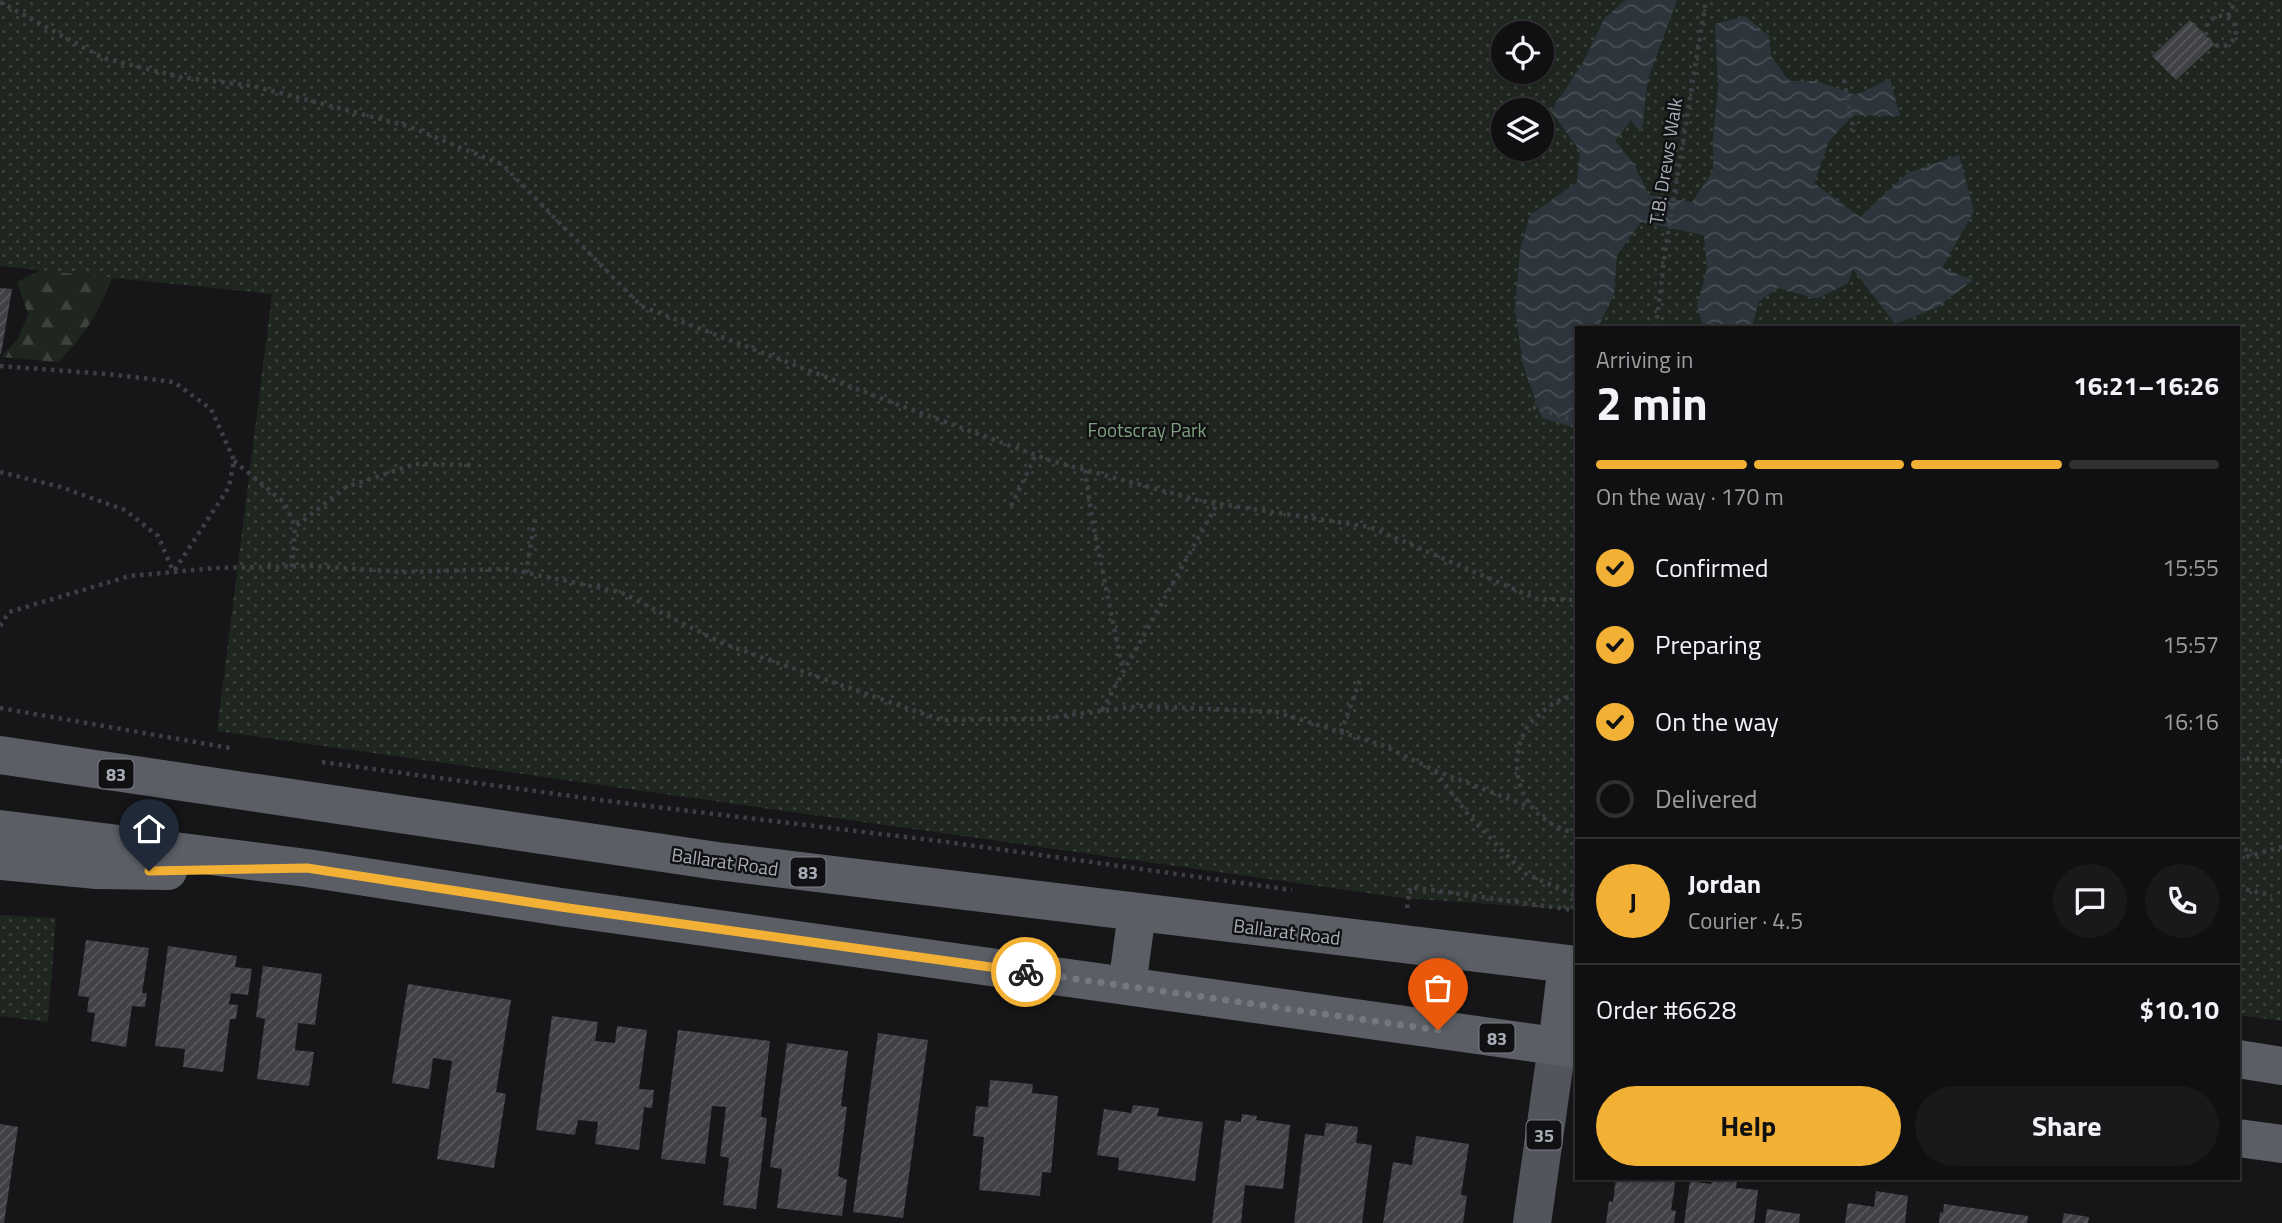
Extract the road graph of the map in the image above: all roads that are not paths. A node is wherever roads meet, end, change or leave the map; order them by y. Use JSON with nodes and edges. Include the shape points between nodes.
{"nodes":[{"id":1,"x":0,"y":755,"type":"edge"},
{"id":2,"x":0,"y":828,"type":"edge"},
{"id":3,"x":0,"y":861,"type":"edge"},
{"id":4,"x":307,"y":868,"type":"junction"},
{"id":5,"x":1137,"y":913,"type":"junction"},
{"id":6,"x":1572,"y":964,"type":"edge"},
{"id":7,"x":1127,"y":986,"type":"junction"},
{"id":8,"x":1567,"y":1047,"type":"edge"},
{"id":9,"x":2240,"y":1059,"type":"edge"},
{"id":10,"x":2282,"y":1066,"type":"edge"},
{"id":11,"x":2240,"y":1138,"type":"edge"},
{"id":12,"x":2282,"y":1144,"type":"edge"},
{"id":13,"x":1532,"y":1223,"type":"edge"}],
"edges":[{"from":1,"to":5,"type":"highway","name":"Ballarat Road","number":"83","via":[[717,861]]},
{"from":2,"to":4,"type":"highway"},
{"from":3,"to":4,"type":"highway","number":"83","via":[[130,871]]},
{"from":4,"to":7,"type":"highway","number":"83"},
{"from":5,"to":6,"type":"highway","name":"Ballarat Road","number":"83"},
{"from":5,"to":7,"type":"highway"},
{"from":6,"to":8,"type":"highway","number":"35"},
{"from":7,"to":8,"type":"highway","number":"83"},
{"from":8,"to":13,"type":"main road","number":"35"},
{"from":9,"to":10,"type":"highway"},
{"from":11,"to":12,"type":"highway"}]}
